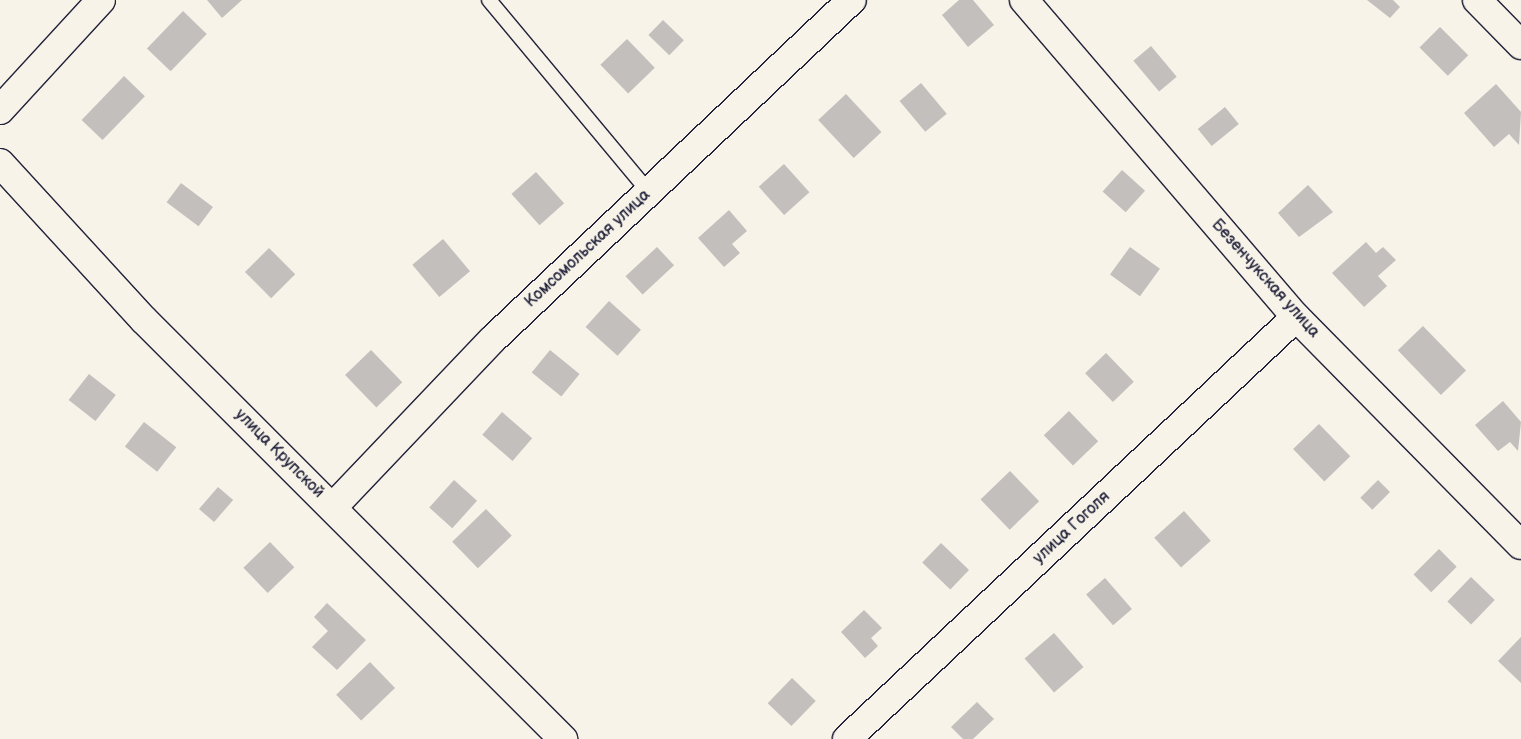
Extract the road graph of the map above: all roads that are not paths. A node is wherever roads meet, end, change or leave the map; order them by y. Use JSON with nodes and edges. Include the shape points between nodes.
{"nodes":[{"id":1,"x":101,"y":0,"type":"edge"},
{"id":2,"x":489,"y":0,"type":"edge"},
{"id":3,"x":852,"y":0,"type":"edge"},
{"id":4,"x":1024,"y":0,"type":"edge"},
{"id":5,"x":1477,"y":0,"type":"edge"},
{"id":6,"x":1521,"y":45,"type":"edge"},
{"id":7,"x":0,"y":110,"type":"edge"},
{"id":8,"x":0,"y":163,"type":"edge"},
{"id":9,"x":649,"y":192,"type":"junction"},
{"id":10,"x":1296,"y":317,"type":"junction"},
{"id":11,"x":333,"y":507,"type":"junction"},
{"id":12,"x":1521,"y":545,"type":"edge"},
{"id":13,"x":563,"y":739,"type":"edge"},
{"id":14,"x":847,"y":739,"type":"edge"}],
"edges":[{"from":1,"to":7,"type":"street"},
{"from":2,"to":9,"type":"lane"},
{"from":3,"to":9,"type":"street","name":"Комсомольская улица"},
{"from":4,"to":10,"type":"street","name":"Безенчукская улица"},
{"from":5,"to":6,"type":"street"},
{"from":8,"to":11,"type":"street","name":"улица Крупской","via":[[144,320]]},
{"from":9,"to":11,"type":"street","name":"Комсомольская улица","via":[[492,340]]},
{"from":10,"to":12,"type":"street","name":"Безенчукская улица"},
{"from":10,"to":14,"type":"street","name":"улица Гоголя"},
{"from":11,"to":13,"type":"street","name":"улица Крупской"}]}
